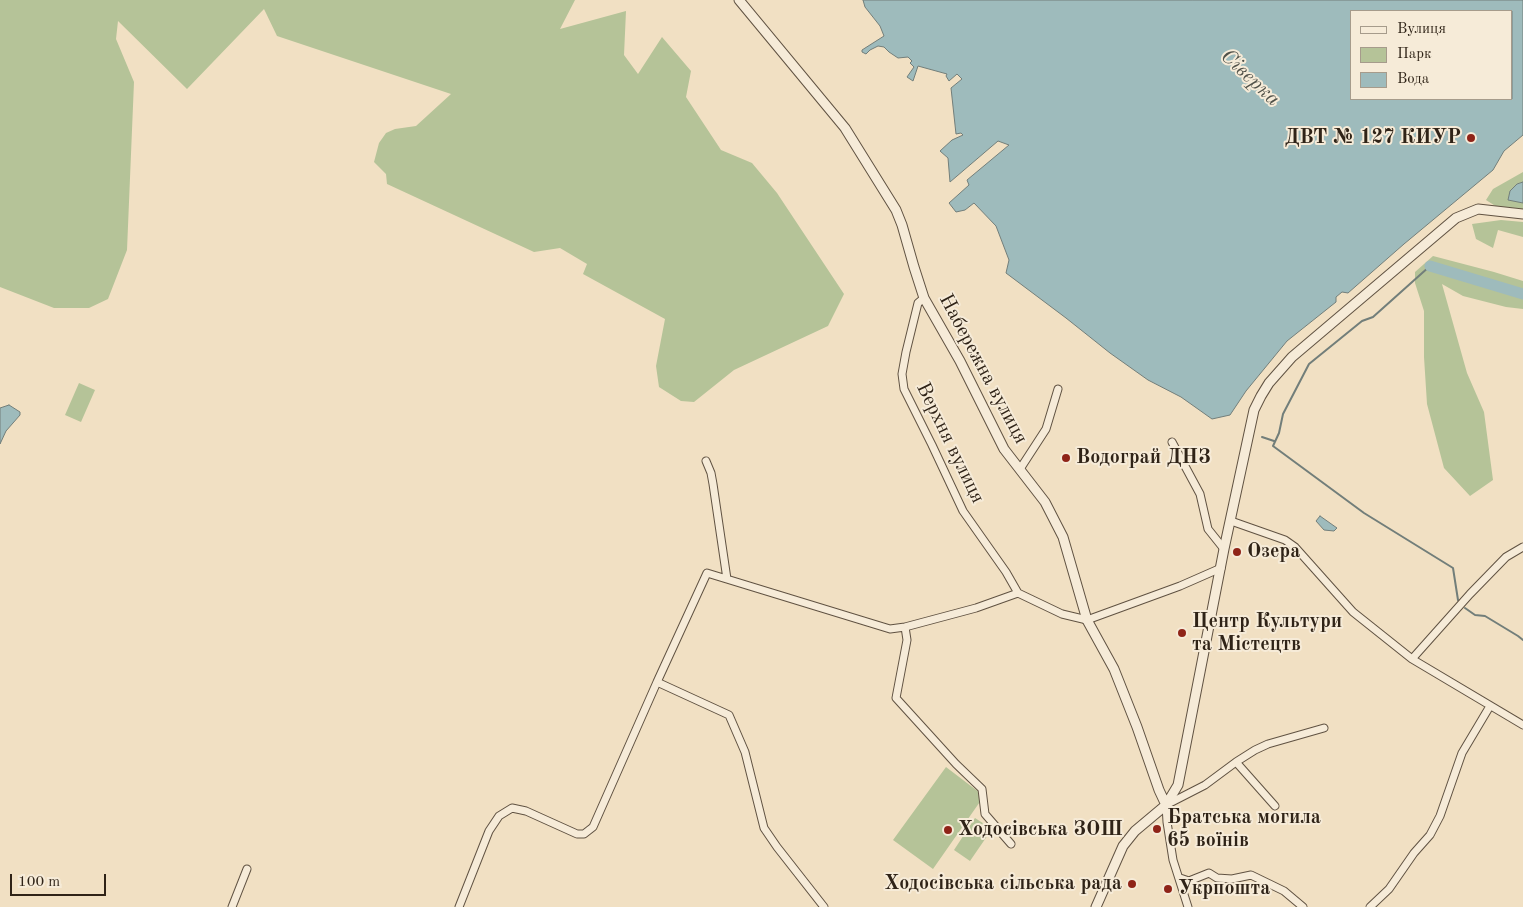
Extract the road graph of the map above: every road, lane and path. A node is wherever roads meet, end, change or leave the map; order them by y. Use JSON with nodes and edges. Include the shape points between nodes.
{"nodes":[{"id":1,"x":739,"y":0,"type":"edge"},
{"id":2,"x":1523,"y":214,"type":"edge"},
{"id":3,"x":924,"y":298,"type":"junction"},
{"id":4,"x":1058,"y":389,"type":"dead end"},
{"id":5,"x":1172,"y":442,"type":"dead end"},
{"id":6,"x":706,"y":461,"type":"dead end"},
{"id":7,"x":1020,"y":469,"type":"junction"},
{"id":8,"x":1231,"y":521,"type":"junction"},
{"id":9,"x":1523,"y":547,"type":"edge"},
{"id":10,"x":1224,"y":550,"type":"junction"},
{"id":11,"x":1221,"y":568,"type":"junction"},
{"id":12,"x":727,"y":579,"type":"junction"},
{"id":13,"x":1018,"y":592,"type":"junction"},
{"id":14,"x":1087,"y":620,"type":"junction"},
{"id":15,"x":905,"y":627,"type":"junction"},
{"id":16,"x":1412,"y":660,"type":"junction"},
{"id":17,"x":657,"y":682,"type":"junction"},
{"id":18,"x":1490,"y":706,"type":"junction"},
{"id":19,"x":1523,"y":725,"type":"edge"},
{"id":20,"x":1324,"y":728,"type":"dead end"},
{"id":21,"x":1236,"y":762,"type":"junction"},
{"id":22,"x":1166,"y":805,"type":"junction"},
{"id":23,"x":1275,"y":806,"type":"dead end"},
{"id":24,"x":1011,"y":844,"type":"dead end"},
{"id":25,"x":247,"y":869,"type":"dead end"},
{"id":26,"x":1180,"y":878,"type":"junction"},
{"id":27,"x":232,"y":907,"type":"edge"},
{"id":28,"x":459,"y":907,"type":"edge"},
{"id":29,"x":824,"y":907,"type":"edge"},
{"id":30,"x":1096,"y":907,"type":"edge"},
{"id":31,"x":1188,"y":907,"type":"edge"},
{"id":32,"x":1303,"y":907,"type":"edge"},
{"id":33,"x":1370,"y":907,"type":"edge"}],
"edges":[{"from":1,"to":3,"type":"street","name":"Набережна вулиця","via":[[830,108],[856,144],[899,217]]},
{"from":2,"to":8,"type":"street","via":[[1478,209],[1456,218],[1292,357],[1269,383],[1254,410]]},
{"from":3,"to":7,"type":"street","name":"Набережна вулиця","via":[[1004,449]]},
{"from":3,"to":13,"type":"street","name":"Верхня вулиця","via":[[918,303],[906,352],[902,374],[904,389],[963,511]]},
{"from":4,"to":7,"type":"street","via":[[1046,429]]},
{"from":5,"to":10,"type":"street","via":[[1200,494],[1208,529]]},
{"from":6,"to":12,"type":"street","via":[[712,478]]},
{"from":7,"to":14,"type":"street","name":"Набережна вулиця","via":[[1045,502],[1063,537]]},
{"from":8,"to":10,"type":"street"},
{"from":8,"to":16,"type":"street","via":[[1285,540],[1295,547],[1353,612]]},
{"from":9,"to":16,"type":"street","via":[[1506,557]]},
{"from":10,"to":11,"type":"street"},
{"from":11,"to":14,"type":"street"},
{"from":11,"to":22,"type":"street","via":[[1180,776]]},
{"from":12,"to":15,"type":"street","via":[[890,629]]},
{"from":12,"to":17,"type":"street","via":[[707,573]]},
{"from":13,"to":14,"type":"street","via":[[1062,614]]},
{"from":13,"to":15,"type":"street","via":[[976,608]]},
{"from":14,"to":22,"type":"street","name":"Набережна вулиця","via":[[1114,669]]},
{"from":15,"to":24,"type":"street","via":[[907,640],[896,698],[982,789],[985,814]]},
{"from":16,"to":18,"type":"street"},
{"from":17,"to":28,"type":"street","via":[[593,826],[584,834],[577,834],[512,808],[499,816],[489,831]]},
{"from":17,"to":29,"type":"street","via":[[729,715],[745,752],[764,828]]},
{"from":18,"to":19,"type":"street"},
{"from":18,"to":33,"type":"street","via":[[1462,754],[1430,835],[1389,889]]},
{"from":20,"to":21,"type":"street","via":[[1268,744]]},
{"from":21,"to":22,"type":"street","via":[[1205,785]]},
{"from":21,"to":23,"type":"street"},
{"from":22,"to":26,"type":"street","via":[[1169,840]]},
{"from":22,"to":30,"type":"street","via":[[1135,831],[1123,846]]},
{"from":25,"to":27,"type":"street"},
{"from":26,"to":31,"type":"street"},
{"from":26,"to":32,"type":"street","via":[[1189,881],[1209,873],[1217,878],[1232,879],[1251,875],[1284,891]]}]}
